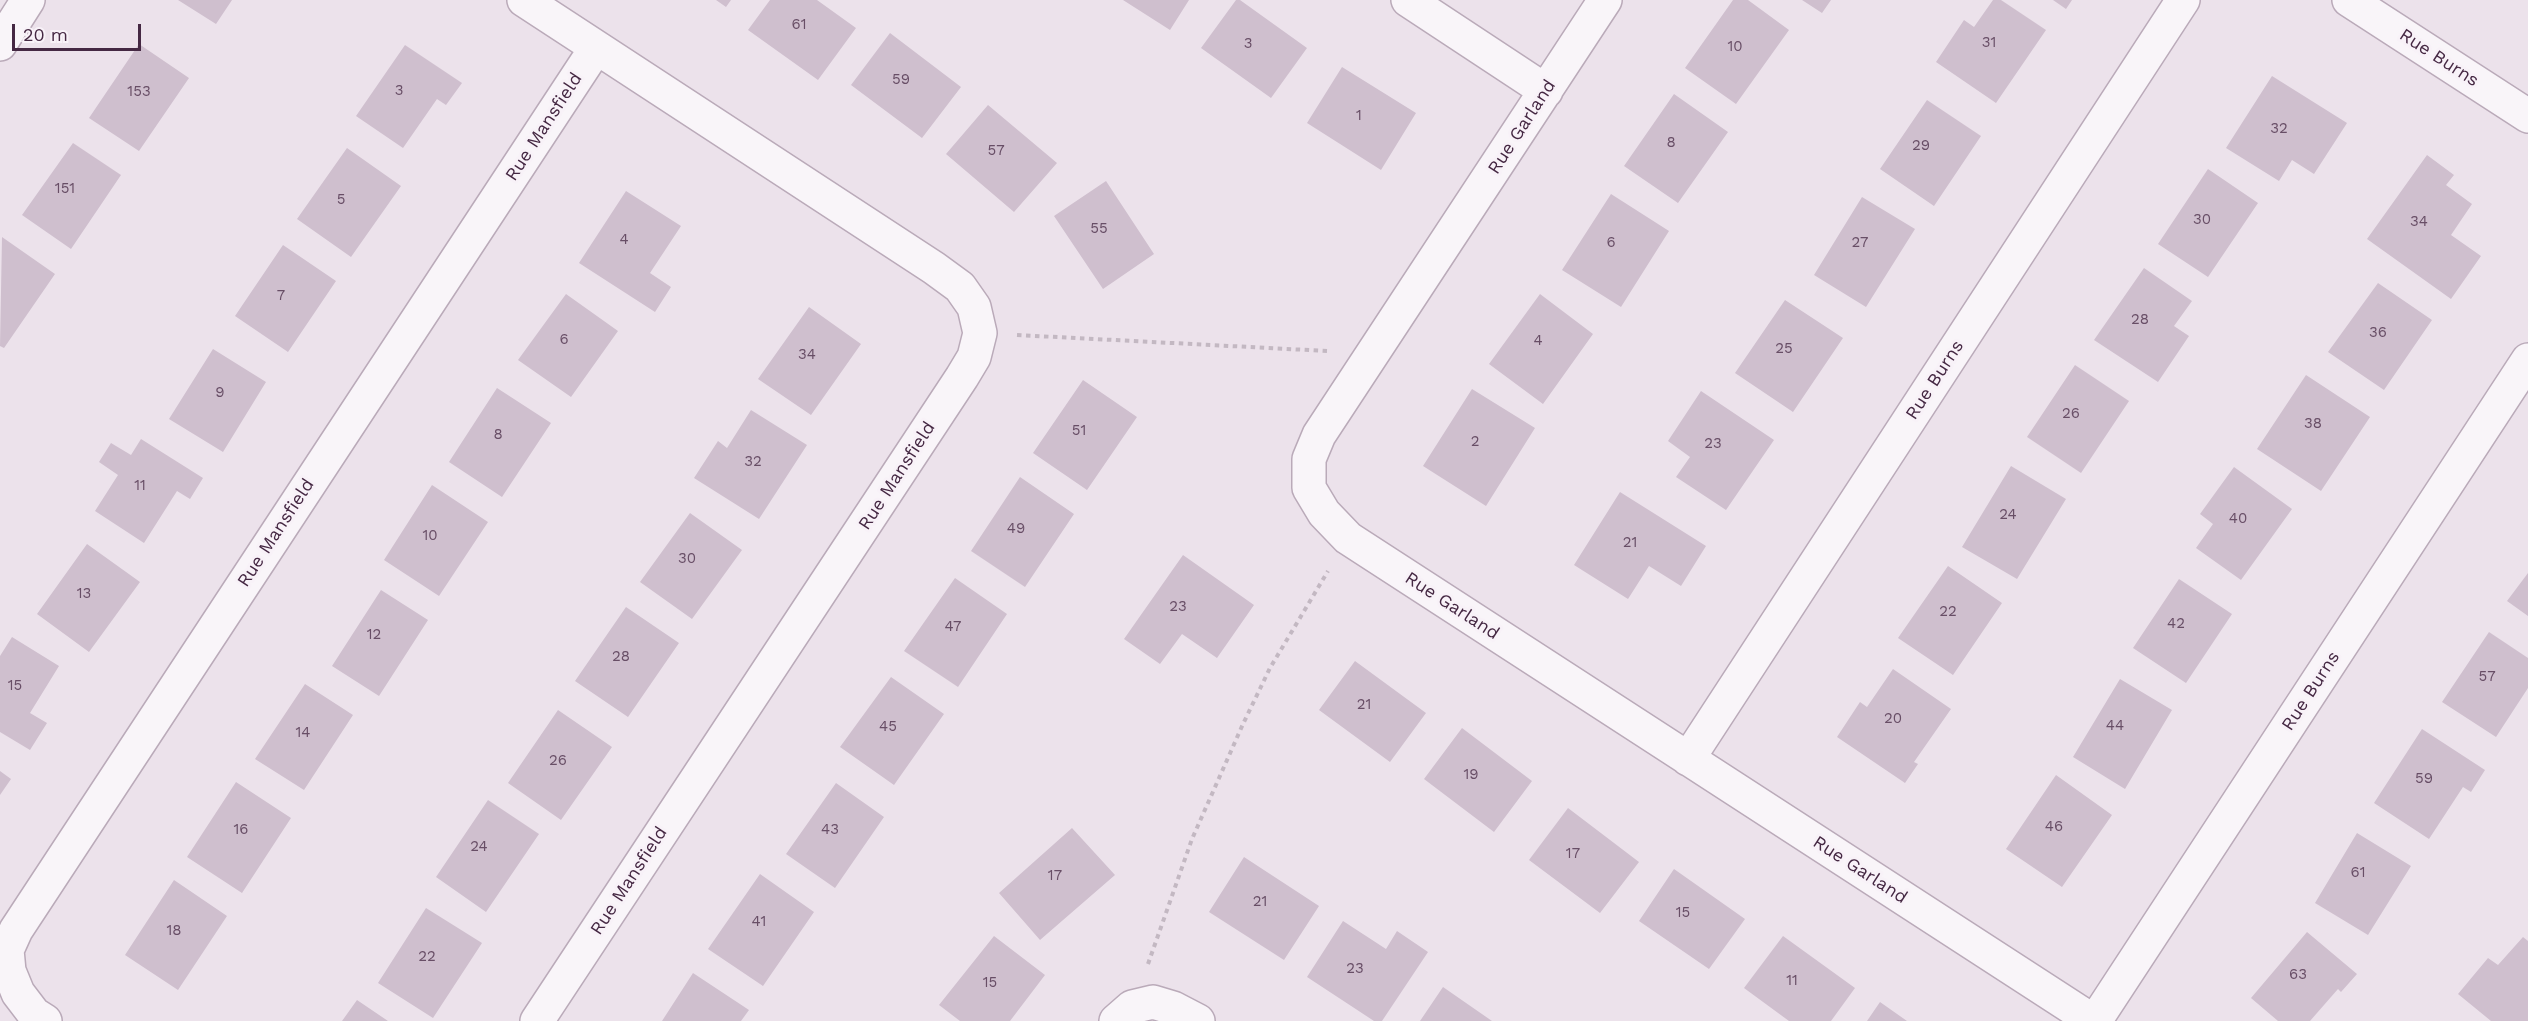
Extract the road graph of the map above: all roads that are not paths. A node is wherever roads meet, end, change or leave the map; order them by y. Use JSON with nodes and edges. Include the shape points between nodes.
{"nodes":[{"id":1,"x":28,"y":0,"type":"edge"},
{"id":2,"x":524,"y":0,"type":"edge"},
{"id":3,"x":1408,"y":0,"type":"edge"},
{"id":4,"x":1605,"y":0,"type":"edge"},
{"id":5,"x":2183,"y":0,"type":"edge"},
{"id":6,"x":2349,"y":0,"type":"edge"},
{"id":7,"x":0,"y":44,"type":"edge"},
{"id":8,"x":596,"y":48,"type":"junction"},
{"id":9,"x":1546,"y":91,"type":"junction"},
{"id":10,"x":2528,"y":116,"type":"edge"},
{"id":11,"x":2528,"y":360,"type":"edge"},
{"id":12,"x":1688,"y":759,"type":"junction"},
{"id":13,"x":1124,"y":1014,"type":"edge"},
{"id":14,"x":45,"y":1021,"type":"edge"},
{"id":15,"x":537,"y":1021,"type":"edge"},
{"id":16,"x":1198,"y":1021,"type":"edge"},
{"id":17,"x":2094,"y":1021,"type":"edge"}],
"edges":[{"from":1,"to":7,"type":"street"},
{"from":2,"to":8,"type":"street"},
{"from":3,"to":9,"type":"street"},
{"from":4,"to":9,"type":"street","name":"Rue Garland"},
{"from":5,"to":12,"type":"street","name":"Rue Burns"},
{"from":6,"to":10,"type":"street","name":"Rue Burns"},
{"from":8,"to":14,"type":"street","name":"Rue Mansfield","via":[[16,930],[8,950],[9,971],[18,993],[34,1014]]},
{"from":8,"to":15,"type":"street","name":"Rue Mansfield","via":[[943,274],[960,287],[974,308],[980,333],[974,357],[962,377]]},
{"from":9,"to":12,"type":"street","name":"Rue Garland","via":[[1319,435],[1309,459],[1309,488],[1324,513],[1348,538]]},
{"from":11,"to":17,"type":"street","name":"Rue Burns"},
{"from":12,"to":17,"type":"street","name":"Rue Garland"},
{"from":13,"to":16,"type":"street","via":[[1153,1002]]}]}
